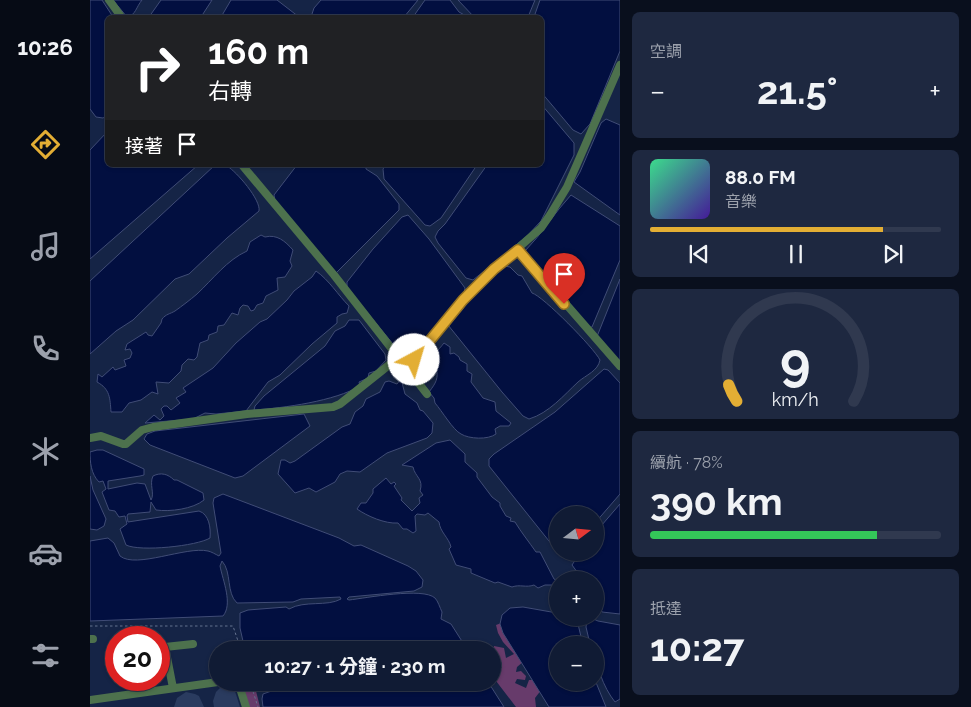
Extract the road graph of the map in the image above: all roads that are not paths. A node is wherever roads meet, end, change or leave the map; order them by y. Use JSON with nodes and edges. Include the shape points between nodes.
{"nodes":[{"id":1,"x":109,"y":0,"type":"edge"},
{"id":2,"x":120,"y":15,"type":"edge"},
{"id":3,"x":620,"y":66,"type":"edge"},
{"id":4,"x":244,"y":167,"type":"edge"},
{"id":5,"x":518,"y":250,"type":"junction"},
{"id":6,"x":401,"y":359,"type":"junction"},
{"id":7,"x":620,"y":366,"type":"edge"},
{"id":8,"x":427,"y":394,"type":"dead end"},
{"id":9,"x":90,"y":438,"type":"edge"},
{"id":10,"x":193,"y":644,"type":"dead end"},
{"id":11,"x":209,"y":683,"type":"edge"},
{"id":12,"x":173,"y":688,"type":"junction"},
{"id":13,"x":241,"y":691,"type":"edge"},
{"id":14,"x":95,"y":702,"type":"edge"},
{"id":15,"x":246,"y":707,"type":"edge"}],
"edges":[{"from":1,"to":2,"type":"lane"},
{"from":3,"to":5,"type":"lane","via":[[567,187],[541,228]]},
{"from":4,"to":6,"type":"lane"},
{"from":5,"to":6,"type":"lane","via":[[463,300],[417,358],[411,361]]},
{"from":5,"to":7,"type":"lane"},
{"from":6,"to":8,"type":"lane"},
{"from":6,"to":9,"type":"lane","via":[[333,406],[153,427],[142,430],[126,444],[101,436]]},
{"from":10,"to":12,"type":"lane","via":[[165,647]]},
{"from":11,"to":12,"type":"lane"},
{"from":12,"to":14,"type":"lane"},
{"from":13,"to":15,"type":"lane"}]}
